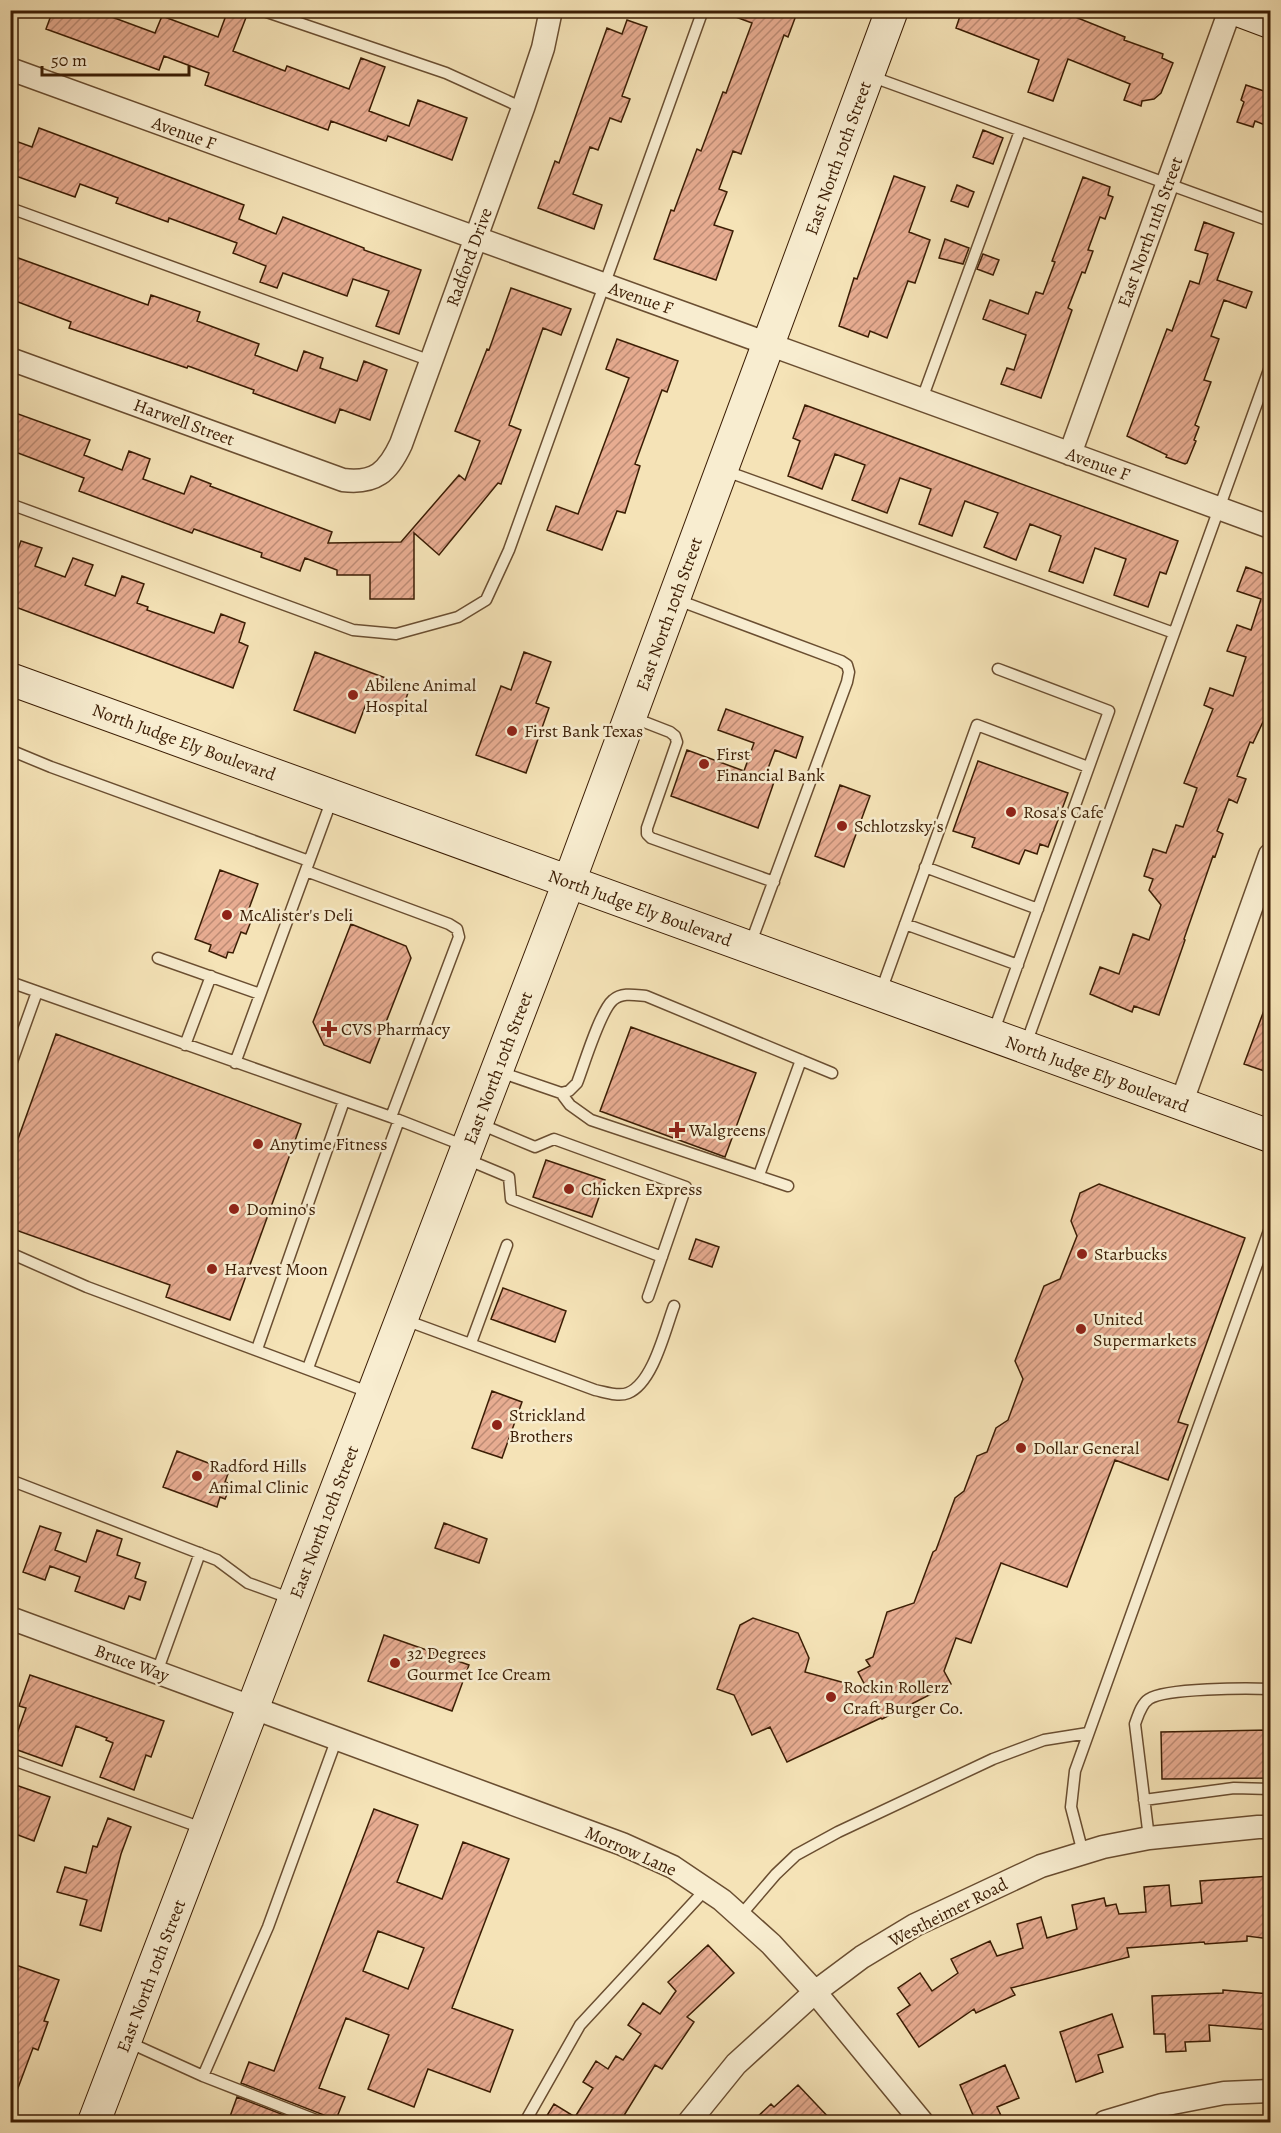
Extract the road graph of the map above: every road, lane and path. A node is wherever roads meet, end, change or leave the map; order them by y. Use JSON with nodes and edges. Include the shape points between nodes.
{"nodes":[{"id":1,"x":261,"y":10,"type":"edge"},
{"id":2,"x":550,"y":10,"type":"edge"},
{"id":3,"x":703,"y":10,"type":"edge"},
{"id":4,"x":892,"y":10,"type":"edge"},
{"id":5,"x":1230,"y":10,"type":"edge"},
{"id":6,"x":1238,"y":10,"type":"edge"},
{"id":7,"x":1270,"y":22,"type":"edge"},
{"id":8,"x":10,"y":69,"type":"edge"},
{"id":9,"x":868,"y":75,"type":"junction"},
{"id":10,"x":523,"y":108,"type":"junction"},
{"id":11,"x":1020,"y":131,"type":"junction"},
{"id":12,"x":1167,"y":185,"type":"junction"},
{"id":13,"x":10,"y":208,"type":"edge"},
{"id":14,"x":1270,"y":221,"type":"edge"},
{"id":15,"x":475,"y":239,"type":"junction"},
{"id":16,"x":604,"y":285,"type":"junction"},
{"id":17,"x":770,"y":344,"type":"junction"},
{"id":18,"x":10,"y":359,"type":"edge"},
{"id":19,"x":431,"y":361,"type":"junction"},
{"id":20,"x":1270,"y":367,"type":"edge"},
{"id":21,"x":922,"y":399,"type":"junction"},
{"id":22,"x":1070,"y":454,"type":"junction"},
{"id":23,"x":723,"y":470,"type":"junction"},
{"id":24,"x":359,"y":482,"type":"joint"},
{"id":25,"x":10,"y":504,"type":"edge"},
{"id":26,"x":1219,"y":508,"type":"junction"},
{"id":27,"x":1270,"y":527,"type":"edge"},
{"id":28,"x":675,"y":599,"type":"junction"},
{"id":29,"x":1174,"y":633,"type":"junction"},
{"id":30,"x":998,"y":669,"type":"dead end"},
{"id":31,"x":12,"y":683,"type":"edge"},
{"id":32,"x":631,"y":717,"type":"junction"},
{"id":33,"x":10,"y":750,"type":"edge"},
{"id":34,"x":1088,"y":767,"type":"junction"},
{"id":35,"x":333,"y":796,"type":"junction"},
{"id":36,"x":1270,"y":855,"type":"edge"},
{"id":37,"x":308,"y":866,"type":"junction"},
{"id":38,"x":925,"y":867,"type":"junction"},
{"id":39,"x":569,"y":882,"type":"junction"},
{"id":40,"x":774,"y":882,"type":"junction"},
{"id":41,"x":1038,"y":909,"type":"junction"},
{"id":42,"x":905,"y":924,"type":"junction"},
{"id":43,"x":749,"y":947,"type":"junction"},
{"id":44,"x":158,"y":958,"type":"dead end"},
{"id":45,"x":1018,"y":965,"type":"junction"},
{"id":46,"x":211,"y":976,"type":"junction"},
{"id":47,"x":10,"y":982,"type":"edge"},
{"id":48,"x":37,"y":992,"type":"junction"},
{"id":49,"x":261,"y":994,"type":"junction"},
{"id":50,"x":879,"y":995,"type":"junction"},
{"id":51,"x":992,"y":1036,"type":"junction"},
{"id":52,"x":185,"y":1045,"type":"junction"},
{"id":53,"x":1025,"y":1048,"type":"junction"},
{"id":54,"x":801,"y":1060,"type":"junction"},
{"id":55,"x":235,"y":1063,"type":"junction"},
{"id":56,"x":10,"y":1067,"type":"edge"},
{"id":57,"x":497,"y":1071,"type":"junction"},
{"id":58,"x":832,"y":1073,"type":"dead end"},
{"id":59,"x":561,"y":1093,"type":"junction"},
{"id":60,"x":344,"y":1101,"type":"junction"},
{"id":61,"x":1181,"y":1104,"type":"junction"},
{"id":62,"x":395,"y":1118,"type":"junction"},
{"id":63,"x":1270,"y":1136,"type":"edge"},
{"id":64,"x":469,"y":1143,"type":"junction"},
{"id":65,"x":759,"y":1175,"type":"junction"},
{"id":66,"x":788,"y":1186,"type":"dead end"},
{"id":67,"x":1270,"y":1228,"type":"edge"},
{"id":68,"x":507,"y":1245,"type":"dead end"},
{"id":69,"x":10,"y":1253,"type":"edge"},
{"id":70,"x":662,"y":1257,"type":"junction"},
{"id":71,"x":648,"y":1297,"type":"dead end"},
{"id":72,"x":674,"y":1306,"type":"dead end"},
{"id":73,"x":402,"y":1319,"type":"junction"},
{"id":74,"x":471,"y":1343,"type":"junction"},
{"id":75,"x":257,"y":1349,"type":"junction"},
{"id":76,"x":308,"y":1368,"type":"junction"},
{"id":77,"x":374,"y":1394,"type":"junction"},
{"id":78,"x":10,"y":1480,"type":"edge"},
{"id":79,"x":200,"y":1553,"type":"junction"},
{"id":80,"x":295,"y":1600,"type":"junction"},
{"id":81,"x":10,"y":1618,"type":"edge"},
{"id":82,"x":157,"y":1672,"type":"junction"},
{"id":83,"x":1270,"y":1689,"type":"edge"},
{"id":84,"x":254,"y":1707,"type":"junction"},
{"id":85,"x":1088,"y":1733,"type":"junction"},
{"id":86,"x":337,"y":1738,"type":"junction"},
{"id":87,"x":10,"y":1759,"type":"edge"},
{"id":88,"x":1270,"y":1789,"type":"edge"},
{"id":89,"x":1144,"y":1800,"type":"junction"},
{"id":90,"x":1270,"y":1827,"type":"edge"},
{"id":91,"x":207,"y":1830,"type":"junction"},
{"id":92,"x":1149,"y":1838,"type":"junction"},
{"id":93,"x":1083,"y":1853,"type":"junction"},
{"id":94,"x":706,"y":1889,"type":"junction"},
{"id":95,"x":740,"y":1916,"type":"junction"},
{"id":96,"x":815,"y":1992,"type":"junction"},
{"id":97,"x":127,"y":2042,"type":"junction"},
{"id":98,"x":203,"y":2076,"type":"junction"},
{"id":99,"x":1270,"y":2091,"type":"edge"},
{"id":100,"x":94,"y":2122,"type":"edge"},
{"id":101,"x":321,"y":2122,"type":"edge"},
{"id":102,"x":525,"y":2122,"type":"edge"},
{"id":103,"x":689,"y":2122,"type":"edge"},
{"id":104,"x":922,"y":2122,"type":"edge"},
{"id":105,"x":1105,"y":2122,"type":"edge"}],
"edges":[{"from":1,"to":10,"type":"lane","via":[[446,73]]},
{"from":2,"to":10,"type":"street","name":"Radford Drive","via":[[543,48]]},
{"from":3,"to":16,"type":"lane"},
{"from":4,"to":9,"type":"main road","name":"East North 10th Street"},
{"from":5,"to":12,"type":"street","name":"East North 11th Street"},
{"from":6,"to":7,"type":"main road"},
{"from":8,"to":15,"type":"street","name":"Avenue F"},
{"from":9,"to":11,"type":"lane"},
{"from":9,"to":17,"type":"main road","name":"East North 10th Street"},
{"from":10,"to":15,"type":"street","name":"Radford Drive"},
{"from":11,"to":12,"type":"lane"},
{"from":11,"to":21,"type":"lane"},
{"from":12,"to":14,"type":"lane"},
{"from":12,"to":22,"type":"street","name":"East North 11th Street"},
{"from":13,"to":19,"type":"lane"},
{"from":15,"to":16,"type":"street","name":"Avenue F"},
{"from":15,"to":19,"type":"street","name":"Radford Drive"},
{"from":16,"to":17,"type":"street","name":"Avenue F"},
{"from":16,"to":25,"type":"lane","via":[[509,550],[486,600],[458,617],[396,634],[353,630]]},
{"from":17,"to":21,"type":"street","name":"Avenue F"},
{"from":17,"to":23,"type":"main road","name":"East North 10th Street"},
{"from":18,"to":24,"type":"street","name":"Harwell Street","via":[[332,476]]},
{"from":19,"to":24,"type":"street","name":"Radford Drive","via":[[393,461],[377,477]]},
{"from":20,"to":26,"type":"lane"},
{"from":21,"to":22,"type":"street","name":"Avenue F"},
{"from":22,"to":26,"type":"street","name":"Avenue F"},
{"from":23,"to":28,"type":"main road","name":"East North 10th Street"},
{"from":23,"to":29,"type":"lane"},
{"from":26,"to":27,"type":"street","name":"Avenue F"},
{"from":26,"to":29,"type":"lane"},
{"from":28,"to":32,"type":"main road","name":"East North 10th Street"},
{"from":28,"to":40,"type":"lane","via":[[847,665],[847,682]]},
{"from":29,"to":53,"type":"lane"},
{"from":30,"to":34,"type":"lane","via":[[1108,711]]},
{"from":31,"to":35,"type":"main road","name":"North Judge Ely Boulevard"},
{"from":32,"to":39,"type":"main road","name":"East North 10th Street"},
{"from":32,"to":40,"type":"lane","via":[[670,732],[677,742],[647,834]]},
{"from":33,"to":37,"type":"lane"},
{"from":34,"to":38,"type":"lane","via":[[977,725]]},
{"from":34,"to":41,"type":"lane"},
{"from":35,"to":37,"type":"lane"},
{"from":35,"to":39,"type":"main road","name":"North Judge Ely Boulevard"},
{"from":36,"to":61,"type":"street"},
{"from":37,"to":49,"type":"lane"},
{"from":37,"to":62,"type":"lane","via":[[457,929],[459,937]]},
{"from":38,"to":41,"type":"lane"},
{"from":38,"to":42,"type":"lane"},
{"from":39,"to":43,"type":"main road","name":"North Judge Ely Boulevard"},
{"from":39,"to":57,"type":"main road","name":"East North 10th Street"},
{"from":40,"to":43,"type":"lane"},
{"from":41,"to":45,"type":"lane"},
{"from":42,"to":45,"type":"lane"},
{"from":42,"to":50,"type":"lane"},
{"from":43,"to":50,"type":"main road","name":"North Judge Ely Boulevard"},
{"from":44,"to":46,"type":"lane"},
{"from":45,"to":51,"type":"lane"},
{"from":46,"to":49,"type":"lane"},
{"from":46,"to":52,"type":"lane"},
{"from":47,"to":48,"type":"lane"},
{"from":48,"to":52,"type":"lane"},
{"from":48,"to":56,"type":"lane"},
{"from":49,"to":55,"type":"lane"},
{"from":50,"to":51,"type":"main road","name":"North Judge Ely Boulevard"},
{"from":51,"to":53,"type":"main road","name":"North Judge Ely Boulevard"},
{"from":52,"to":55,"type":"lane"},
{"from":53,"to":61,"type":"main road","name":"North Judge Ely Boulevard"},
{"from":54,"to":58,"type":"lane"},
{"from":54,"to":59,"type":"lane","via":[[646,996],[629,994],[615,998],[606,1008],[577,1083],[570,1091]]},
{"from":54,"to":65,"type":"lane"},
{"from":55,"to":60,"type":"lane"},
{"from":57,"to":59,"type":"lane"},
{"from":57,"to":64,"type":"main road","name":"East North 10th Street"},
{"from":59,"to":65,"type":"lane","via":[[570,1106],[591,1120]]},
{"from":60,"to":62,"type":"lane"},
{"from":60,"to":75,"type":"lane"},
{"from":61,"to":63,"type":"main road","name":"North Judge Ely Boulevard"},
{"from":62,"to":64,"type":"lane"},
{"from":62,"to":76,"type":"lane"},
{"from":64,"to":70,"type":"lane","via":[[509,1177],[511,1199]]},
{"from":64,"to":70,"type":"lane","via":[[535,1147],[554,1139],[686,1187]]},
{"from":64,"to":73,"type":"main road","name":"East North 10th Street"},
{"from":65,"to":66,"type":"lane"},
{"from":67,"to":85,"type":"lane"},
{"from":68,"to":74,"type":"lane"},
{"from":69,"to":75,"type":"lane","via":[[87,1287]]},
{"from":70,"to":71,"type":"lane"},
{"from":72,"to":74,"type":"lane","via":[[650,1370],[627,1394],[595,1390]]},
{"from":73,"to":74,"type":"lane"},
{"from":73,"to":77,"type":"main road","name":"East North 10th Street"},
{"from":75,"to":76,"type":"lane"},
{"from":76,"to":77,"type":"lane"},
{"from":77,"to":80,"type":"main road","name":"East North 10th Street"},
{"from":78,"to":79,"type":"lane"},
{"from":79,"to":80,"type":"lane","via":[[227,1565],[248,1583]]},
{"from":79,"to":82,"type":"lane"},
{"from":80,"to":84,"type":"main road","name":"East North 10th Street"},
{"from":81,"to":82,"type":"street","name":"Bruce Way"},
{"from":82,"to":84,"type":"street","name":"Bruce Way"},
{"from":83,"to":89,"type":"lane","via":[[1181,1691],[1149,1699],[1135,1724]]},
{"from":84,"to":86,"type":"street","name":"Morrow Lane"},
{"from":84,"to":91,"type":"main road","name":"East North 10th Street"},
{"from":85,"to":93,"type":"lane","via":[[1071,1788],[1071,1807]]},
{"from":85,"to":95,"type":"lane","via":[[1044,1740],[993,1759],[838,1832],[796,1855]]},
{"from":86,"to":94,"type":"street","name":"Morrow Lane","via":[[622,1844],[673,1867]]},
{"from":86,"to":98,"type":"lane","via":[[268,1927]]},
{"from":87,"to":91,"type":"lane"},
{"from":88,"to":89,"type":"lane","via":[[1234,1788]]},
{"from":89,"to":92,"type":"lane"},
{"from":90,"to":92,"type":"street","name":"Westheimer Road"},
{"from":91,"to":97,"type":"main road","name":"East North 10th Street"},
{"from":92,"to":93,"type":"street","name":"Westheimer Road"},
{"from":93,"to":96,"type":"street","name":"Westheimer Road","via":[[1041,1866],[915,1925]]},
{"from":94,"to":95,"type":"street","name":"Morrow Lane"},
{"from":94,"to":102,"type":"lane","via":[[580,2025]]},
{"from":95,"to":96,"type":"street","name":"Morrow Lane"},
{"from":96,"to":103,"type":"street","name":"Westheimer Road","via":[[736,2064]]},
{"from":96,"to":104,"type":"street","name":"Morrow Lane"},
{"from":97,"to":98,"type":"lane"},
{"from":97,"to":100,"type":"main road","name":"East North 10th Street"},
{"from":98,"to":101,"type":"lane"},
{"from":99,"to":105,"type":"street","via":[[1224,2093],[1162,2105]]}]}
